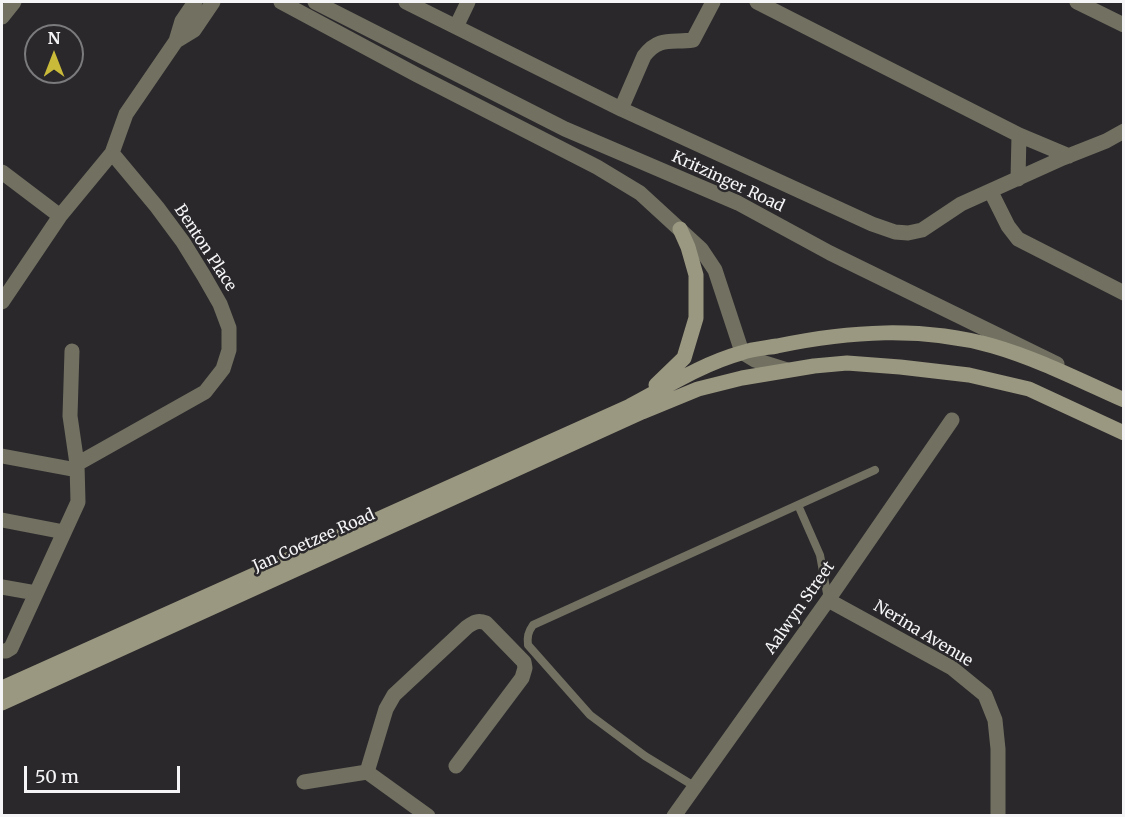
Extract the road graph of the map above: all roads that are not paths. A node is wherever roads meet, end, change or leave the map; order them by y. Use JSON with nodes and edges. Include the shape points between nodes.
{"nodes":[{"id":1,"x":14,"y":2,"type":"edge"},
{"id":2,"x":195,"y":2,"type":"edge"},
{"id":3,"x":213,"y":2,"type":"edge"},
{"id":4,"x":281,"y":2,"type":"edge"},
{"id":5,"x":315,"y":2,"type":"edge"},
{"id":6,"x":406,"y":2,"type":"edge"},
{"id":7,"x":468,"y":2,"type":"edge"},
{"id":8,"x":713,"y":2,"type":"edge"},
{"id":9,"x":758,"y":2,"type":"edge"},
{"id":10,"x":1077,"y":2,"type":"edge"},
{"id":11,"x":2,"y":17,"type":"edge"},
{"id":12,"x":1124,"y":25,"type":"edge"},
{"id":13,"x":456,"y":27,"type":"junction"},
{"id":14,"x":176,"y":41,"type":"junction"},
{"id":15,"x":621,"y":109,"type":"junction"},
{"id":16,"x":1123,"y":132,"type":"edge"},
{"id":17,"x":1019,"y":135,"type":"junction"},
{"id":18,"x":112,"y":153,"type":"junction"},
{"id":19,"x":1069,"y":156,"type":"junction"},
{"id":20,"x":2,"y":172,"type":"edge"},
{"id":21,"x":1018,"y":179,"type":"junction"},
{"id":22,"x":991,"y":192,"type":"junction"},
{"id":23,"x":60,"y":216,"type":"junction"},
{"id":24,"x":680,"y":229,"type":"junction"},
{"id":25,"x":1124,"y":293,"type":"edge"},
{"id":26,"x":2,"y":302,"type":"edge"},
{"id":27,"x":72,"y":351,"type":"dead end"},
{"id":28,"x":742,"y":352,"type":"junction"},
{"id":29,"x":787,"y":370,"type":"junction"},
{"id":30,"x":1124,"y":399,"type":"edge"},
{"id":31,"x":636,"y":409,"type":"junction"},
{"id":32,"x":952,"y":420,"type":"dead end"},
{"id":33,"x":1124,"y":433,"type":"edge"},
{"id":34,"x":2,"y":456,"type":"edge"},
{"id":35,"x":77,"y":467,"type":"junction"},
{"id":36,"x":875,"y":470,"type":"dead end"},
{"id":37,"x":798,"y":506,"type":"junction"},
{"id":38,"x":2,"y":520,"type":"edge"},
{"id":39,"x":64,"y":532,"type":"junction"},
{"id":40,"x":2,"y":587,"type":"edge"},
{"id":41,"x":36,"y":593,"type":"junction"},
{"id":42,"x":828,"y":600,"type":"junction"},
{"id":43,"x":2,"y":651,"type":"edge"},
{"id":44,"x":2,"y":688,"type":"edge"},
{"id":45,"x":2,"y":703,"type":"edge"},
{"id":46,"x":456,"y":766,"type":"dead end"},
{"id":47,"x":367,"y":772,"type":"junction"},
{"id":48,"x":304,"y":782,"type":"dead end"},
{"id":49,"x":694,"y":786,"type":"junction"},
{"id":50,"x":428,"y":816,"type":"edge"},
{"id":51,"x":674,"y":816,"type":"edge"},
{"id":52,"x":998,"y":816,"type":"edge"}],
"edges":[{"from":1,"to":11,"type":"street"},
{"from":2,"to":14,"type":"street","via":[[182,21]]},
{"from":3,"to":14,"type":"street","via":[[194,30]]},
{"from":4,"to":24,"type":"street","via":[[597,167],[640,193]]},
{"from":5,"to":30,"type":"street","name":"Kritzinger Road","via":[[565,129],[738,203]]},
{"from":6,"to":13,"type":"street"},
{"from":7,"to":13,"type":"street"},
{"from":8,"to":15,"type":"street","via":[[693,40],[664,41],[649,49]]},
{"from":9,"to":17,"type":"street"},
{"from":10,"to":12,"type":"street"},
{"from":13,"to":15,"type":"street"},
{"from":14,"to":18,"type":"street","via":[[126,114]]},
{"from":15,"to":22,"type":"street","via":[[895,232],[922,230],[949,210]]},
{"from":16,"to":19,"type":"street"},
{"from":17,"to":19,"type":"street"},
{"from":17,"to":21,"type":"street"},
{"from":18,"to":23,"type":"street"},
{"from":18,"to":35,"type":"street","name":"Benton Place","via":[[183,242],[220,304],[229,328],[229,350],[223,369],[205,392]]},
{"from":19,"to":21,"type":"street"},
{"from":20,"to":23,"type":"street"},
{"from":21,"to":22,"type":"street"},
{"from":22,"to":25,"type":"street","via":[[1018,238]]},
{"from":23,"to":26,"type":"street"},
{"from":24,"to":28,"type":"street","via":[[715,270]]},
{"from":24,"to":31,"type":"main road","via":[[696,275],[696,318],[684,358]]},
{"from":27,"to":35,"type":"street","via":[[70,416]]},
{"from":28,"to":29,"type":"street"},
{"from":28,"to":30,"type":"main road","name":"Kritzinger Road","via":[[861,332],[936,336],[992,346],[1038,361]]},
{"from":28,"to":31,"type":"main road","name":"Kritzinger Road","via":[[699,369]]},
{"from":29,"to":31,"type":"main road","via":[[698,389]]},
{"from":29,"to":33,"type":"main road","via":[[847,363],[969,375],[1029,388]]},
{"from":31,"to":44,"type":"main road","name":"Jan Coetzee Road"},
{"from":31,"to":45,"type":"main road","name":"Jan Coetzee Road"},
{"from":32,"to":42,"type":"street","name":"Aalwyn Street"},
{"from":34,"to":35,"type":"street"},
{"from":35,"to":39,"type":"street","via":[[78,502]]},
{"from":36,"to":37,"type":"lane"},
{"from":37,"to":42,"type":"lane","via":[[820,555]]},
{"from":37,"to":49,"type":"lane","via":[[533,625],[528,632],[528,645],[590,715]]},
{"from":38,"to":39,"type":"street"},
{"from":39,"to":41,"type":"street"},
{"from":40,"to":41,"type":"street"},
{"from":41,"to":43,"type":"street","via":[[11,648]]},
{"from":42,"to":49,"type":"street","name":"Aalwyn Street"},
{"from":42,"to":52,"type":"street","name":"Nerina Avenue","via":[[952,668],[985,695],[995,720]]},
{"from":46,"to":47,"type":"street","via":[[522,678],[525,668],[520,657],[480,621],[467,627],[394,695]]},
{"from":47,"to":48,"type":"street"},
{"from":47,"to":50,"type":"street"},
{"from":49,"to":51,"type":"street","name":"Aalwyn Street"}]}
